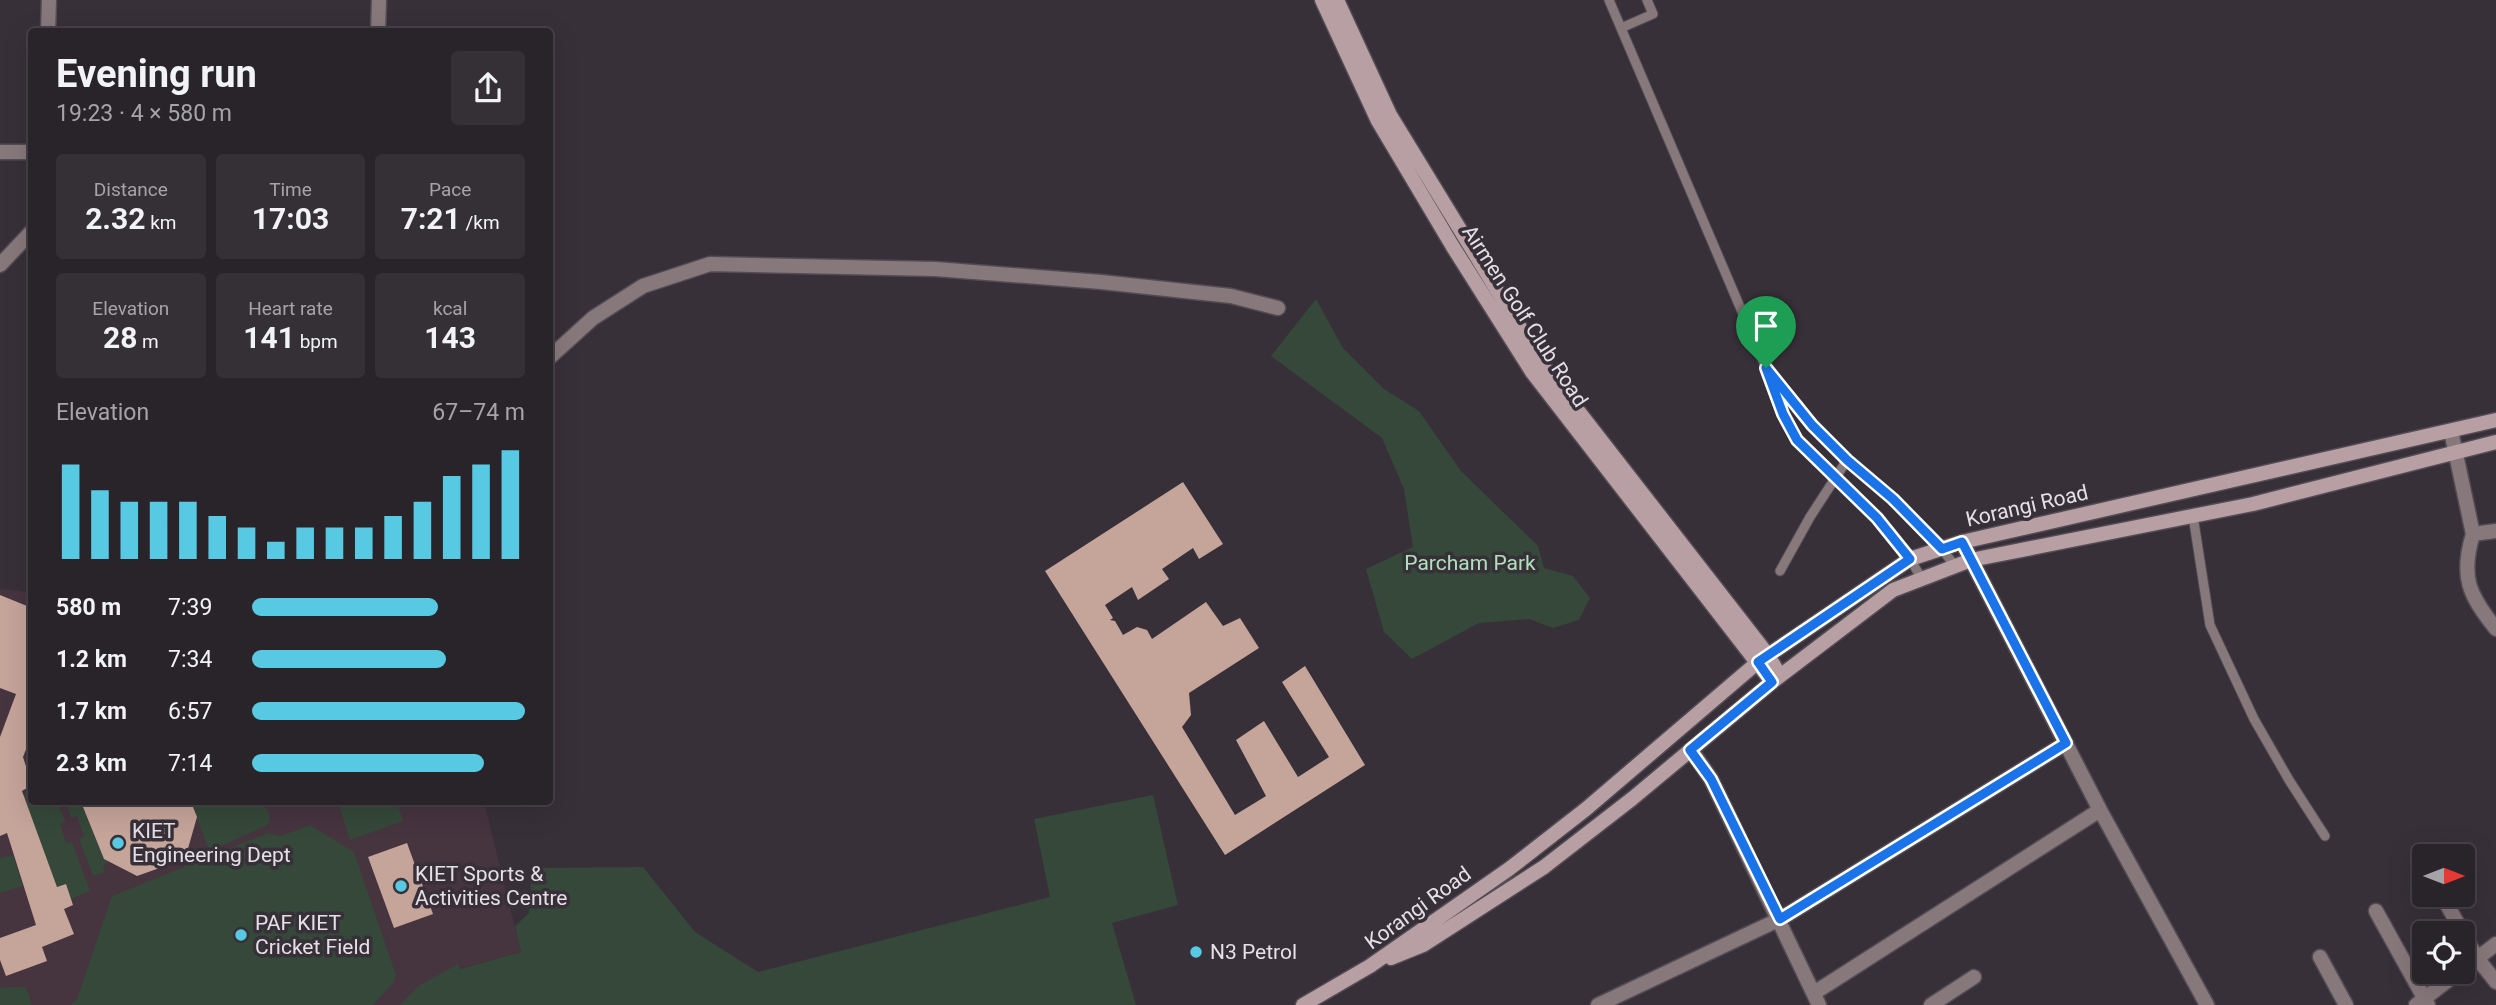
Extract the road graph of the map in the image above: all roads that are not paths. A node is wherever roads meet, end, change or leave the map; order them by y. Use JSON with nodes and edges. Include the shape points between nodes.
{"nodes":[{"id":1,"x":49,"y":0,"type":"edge"},
{"id":2,"x":379,"y":0,"type":"edge"},
{"id":3,"x":1322,"y":0,"type":"edge"},
{"id":4,"x":1337,"y":0,"type":"edge"},
{"id":5,"x":1609,"y":0,"type":"edge"},
{"id":6,"x":1647,"y":0,"type":"edge"},
{"id":7,"x":48,"y":28,"type":"edge"},
{"id":8,"x":378,"y":28,"type":"edge"},
{"id":9,"x":1621,"y":28,"type":"junction"},
{"id":10,"x":0,"y":152,"type":"edge"},
{"id":11,"x":28,"y":152,"type":"edge"},
{"id":12,"x":28,"y":235,"type":"edge"},
{"id":13,"x":0,"y":265,"type":"edge"},
{"id":14,"x":1278,"y":308,"type":"dead end"},
{"id":15,"x":553,"y":354,"type":"edge"},
{"id":16,"x":1766,"y":368,"type":"junction"},
{"id":17,"x":2496,"y":420,"type":"edge"},
{"id":18,"x":2451,"y":430,"type":"junction"},
{"id":19,"x":2496,"y":442,"type":"edge"},
{"id":20,"x":2456,"y":453,"type":"junction"},
{"id":21,"x":1847,"y":460,"type":"junction"},
{"id":22,"x":1835,"y":477,"type":"junction"},
{"id":23,"x":2193,"y":516,"type":"junction"},
{"id":24,"x":2496,"y":531,"type":"edge"},
{"id":25,"x":2473,"y":534,"type":"junction"},
{"id":26,"x":1962,"y":542,"type":"junction"},
{"id":27,"x":1942,"y":549,"type":"junction"},
{"id":28,"x":1910,"y":559,"type":"junction"},
{"id":29,"x":1971,"y":560,"type":"junction"},
{"id":30,"x":1955,"y":566,"type":"junction"},
{"id":31,"x":1780,"y":571,"type":"dead end"},
{"id":32,"x":1922,"y":579,"type":"junction"},
{"id":33,"x":2496,"y":629,"type":"edge"},
{"id":34,"x":1763,"y":658,"type":"junction"},
{"id":35,"x":1776,"y":679,"type":"junction"},
{"id":36,"x":2066,"y":743,"type":"junction"},
{"id":37,"x":1690,"y":750,"type":"junction"},
{"id":38,"x":2100,"y":810,"type":"junction"},
{"id":39,"x":2325,"y":836,"type":"dead end"},
{"id":40,"x":2448,"y":907,"type":"edge"},
{"id":41,"x":2376,"y":911,"type":"dead end"},
{"id":42,"x":1780,"y":919,"type":"junction"},
{"id":43,"x":2496,"y":944,"type":"edge"},
{"id":44,"x":2320,"y":957,"type":"dead end"},
{"id":45,"x":2477,"y":958,"type":"junction"},
{"id":46,"x":1370,"y":966,"type":"junction"},
{"id":47,"x":1974,"y":977,"type":"dead end"},
{"id":48,"x":2496,"y":982,"type":"edge"},
{"id":49,"x":2445,"y":984,"type":"edge"},
{"id":50,"x":1816,"y":999,"type":"edge"},
{"id":51,"x":2423,"y":1003,"type":"edge"},
{"id":52,"x":1303,"y":1005,"type":"edge"},
{"id":53,"x":1598,"y":1005,"type":"edge"},
{"id":54,"x":1931,"y":1005,"type":"edge"},
{"id":55,"x":2207,"y":1005,"type":"edge"},
{"id":56,"x":2346,"y":1005,"type":"edge"}],
"edges":[{"from":1,"to":7,"type":"street"},
{"from":2,"to":8,"type":"street"},
{"from":3,"to":34,"type":"main road","name":"Airmen Golf Club Road","via":[[1378,121],[1532,372]]},
{"from":4,"to":34,"type":"main road","name":"Airmen Golf Club Road","via":[[1390,115],[1544,367]]},
{"from":5,"to":9,"type":"lane"},
{"from":6,"to":9,"type":"lane","via":[[1653,14]]},
{"from":9,"to":16,"type":"lane"},
{"from":10,"to":11,"type":"street"},
{"from":12,"to":13,"type":"street"},
{"from":14,"to":15,"type":"street","via":[[1231,296],[990,273],[710,264],[643,286],[593,318]]},
{"from":16,"to":21,"type":"lane"},
{"from":16,"to":22,"type":"lane","via":[[1797,440]]},
{"from":17,"to":18,"type":"main road","name":"Korangi Road"},
{"from":18,"to":20,"type":"street"},
{"from":18,"to":26,"type":"main road","name":"Korangi Road"},
{"from":19,"to":20,"type":"main road","name":"Korangi Road"},
{"from":20,"to":23,"type":"main road","name":"Korangi Road"},
{"from":20,"to":25,"type":"street"},
{"from":21,"to":22,"type":"lane"},
{"from":21,"to":27,"type":"lane"},
{"from":22,"to":28,"type":"lane"},
{"from":22,"to":31,"type":"lane"},
{"from":23,"to":29,"type":"main road","name":"Korangi Road"},
{"from":23,"to":39,"type":"lane","via":[[2210,625],[2254,719]]},
{"from":24,"to":25,"type":"street"},
{"from":25,"to":33,"type":"street","via":[[2467,578],[2476,605]]},
{"from":26,"to":27,"type":"main road","name":"Korangi Road"},
{"from":26,"to":29,"type":"street"},
{"from":27,"to":28,"type":"main road","name":"Korangi Road"},
{"from":27,"to":30,"type":"lane"},
{"from":28,"to":32,"type":"lane"},
{"from":28,"to":34,"type":"main road","name":"Korangi Road"},
{"from":29,"to":30,"type":"main road","name":"Korangi Road"},
{"from":29,"to":36,"type":"street"},
{"from":30,"to":32,"type":"main road","name":"Korangi Road"},
{"from":32,"to":35,"type":"main road","name":"Korangi Road","via":[[1893,590]]},
{"from":34,"to":35,"type":"main road"},
{"from":34,"to":46,"type":"main road","name":"Korangi Road","via":[[1586,809]]},
{"from":35,"to":37,"type":"main road","name":"Korangi Road"},
{"from":36,"to":38,"type":"street"},
{"from":36,"to":42,"type":"street"},
{"from":37,"to":42,"type":"street","via":[[1711,779]]},
{"from":37,"to":46,"type":"main road","name":"Korangi Road","via":[[1544,867],[1423,945]]},
{"from":38,"to":50,"type":"street"},
{"from":38,"to":55,"type":"street"},
{"from":40,"to":45,"type":"street"},
{"from":41,"to":51,"type":"street"},
{"from":42,"to":50,"type":"street"},
{"from":42,"to":53,"type":"street"},
{"from":43,"to":45,"type":"street"},
{"from":44,"to":56,"type":"street"},
{"from":45,"to":48,"type":"street"},
{"from":46,"to":52,"type":"main road"},
{"from":47,"to":54,"type":"street"},
{"from":49,"to":51,"type":"street"}]}
